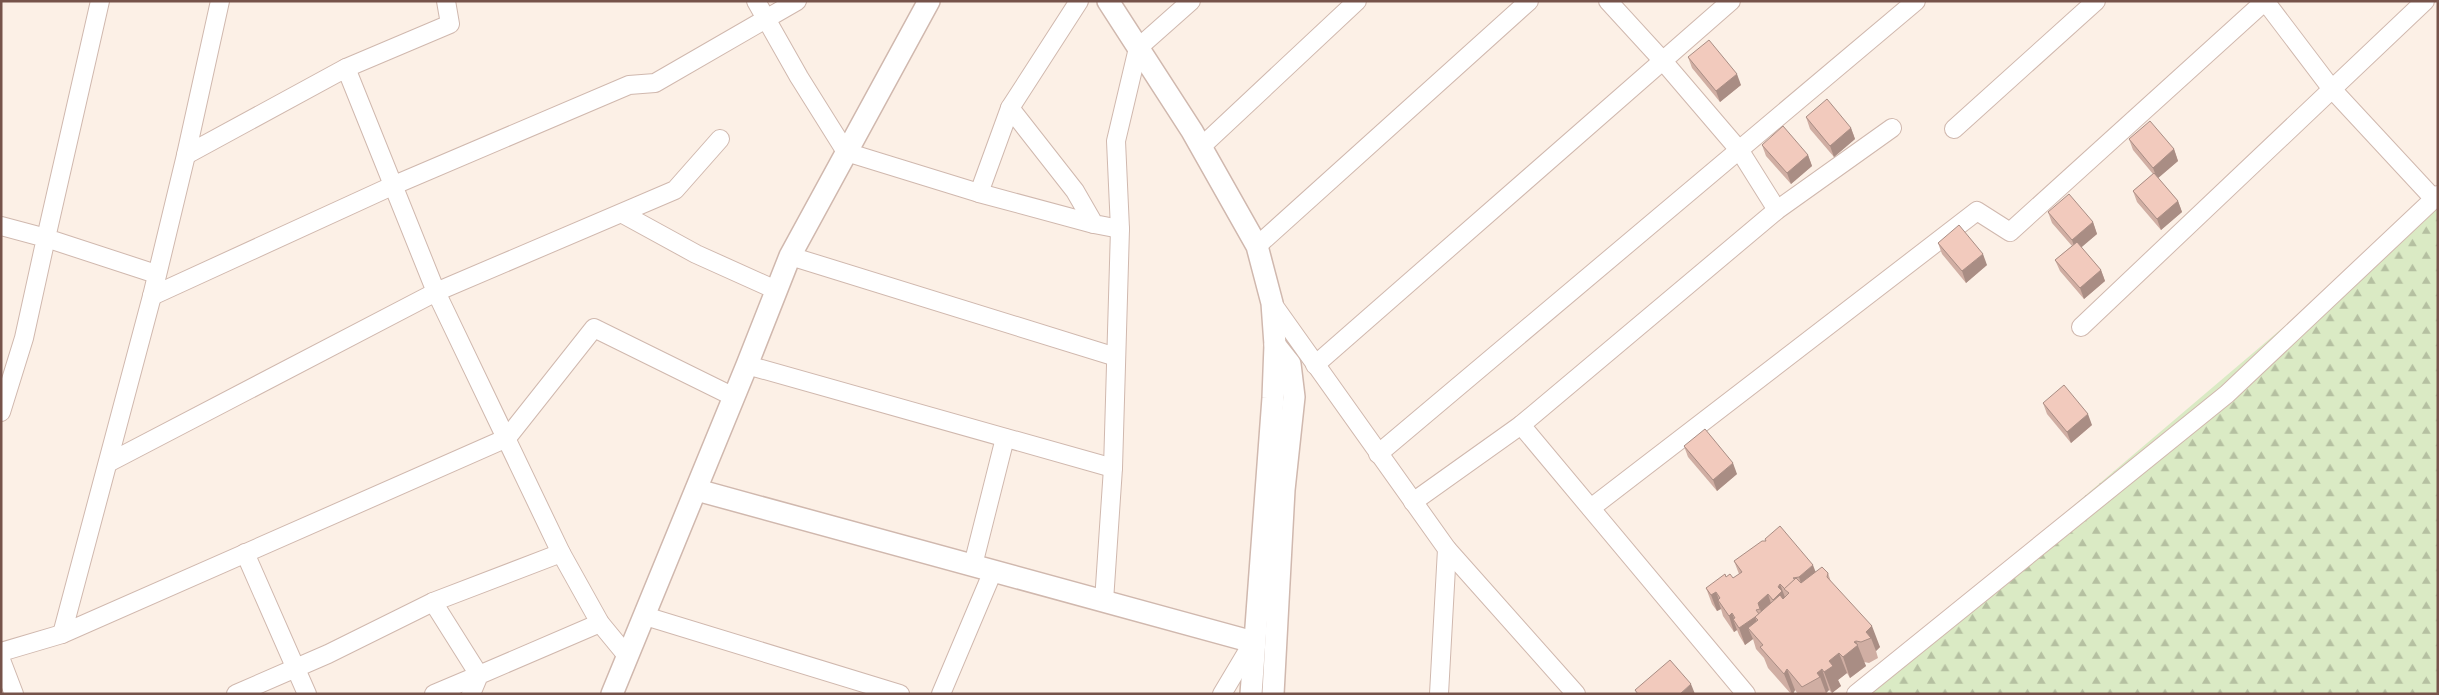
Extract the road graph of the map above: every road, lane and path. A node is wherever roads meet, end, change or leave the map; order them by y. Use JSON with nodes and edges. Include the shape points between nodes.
{"nodes":[{"id":1,"x":100,"y":1,"type":"edge"},
{"id":2,"x":220,"y":1,"type":"edge"},
{"id":3,"x":446,"y":1,"type":"edge"},
{"id":4,"x":756,"y":1,"type":"edge"},
{"id":5,"x":797,"y":1,"type":"edge"},
{"id":6,"x":929,"y":1,"type":"edge"},
{"id":7,"x":1079,"y":1,"type":"edge"},
{"id":8,"x":1108,"y":1,"type":"edge"},
{"id":9,"x":1191,"y":1,"type":"edge"},
{"id":10,"x":1357,"y":1,"type":"edge"},
{"id":11,"x":1529,"y":1,"type":"edge"},
{"id":12,"x":1608,"y":1,"type":"edge"},
{"id":13,"x":1731,"y":1,"type":"edge"},
{"id":14,"x":1916,"y":1,"type":"edge"},
{"id":15,"x":2096,"y":1,"type":"edge"},
{"id":16,"x":2425,"y":1,"type":"edge"},
{"id":17,"x":766,"y":19,"type":"junction"},
{"id":18,"x":1138,"y":48,"type":"junction"},
{"id":19,"x":1663,"y":61,"type":"junction"},
{"id":20,"x":346,"y":68,"type":"junction"},
{"id":21,"x":2331,"y":88,"type":"junction"},
{"id":22,"x":1010,"y":108,"type":"junction"},
{"id":23,"x":1892,"y":128,"type":"dead end"},
{"id":24,"x":1954,"y":129,"type":"dead end"},
{"id":25,"x":720,"y":140,"type":"dead end"},
{"id":26,"x":1201,"y":147,"type":"junction"},
{"id":27,"x":1740,"y":151,"type":"junction"},
{"id":28,"x":846,"y":152,"type":"junction"},
{"id":29,"x":186,"y":155,"type":"junction"},
{"id":30,"x":392,"y":186,"type":"junction"},
{"id":31,"x":979,"y":193,"type":"junction"},
{"id":32,"x":2436,"y":198,"type":"edge"},
{"id":33,"x":1776,"y":210,"type":"junction"},
{"id":34,"x":623,"y":214,"type":"junction"},
{"id":35,"x":1094,"y":224,"type":"junction"},
{"id":36,"x":1,"y":226,"type":"edge"},
{"id":37,"x":1120,"y":229,"type":"junction"},
{"id":38,"x":46,"y":238,"type":"junction"},
{"id":39,"x":1257,"y":246,"type":"junction"},
{"id":40,"x":790,"y":256,"type":"junction"},
{"id":41,"x":156,"y":274,"type":"junction"},
{"id":42,"x":776,"y":290,"type":"junction"},
{"id":43,"x":436,"y":292,"type":"junction"},
{"id":44,"x":152,"y":296,"type":"junction"},
{"id":45,"x":1272,"y":303,"type":"junction"},
{"id":46,"x":2080,"y":327,"type":"dead end"},
{"id":47,"x":1275,"y":345,"type":"junction"},
{"id":48,"x":1116,"y":358,"type":"junction"},
{"id":49,"x":747,"y":365,"type":"junction"},
{"id":50,"x":1315,"y":365,"type":"junction"},
{"id":51,"x":734,"y":396,"type":"junction"},
{"id":52,"x":1,"y":412,"type":"edge"},
{"id":53,"x":1521,"y":425,"type":"junction"},
{"id":54,"x":506,"y":438,"type":"junction"},
{"id":55,"x":1005,"y":438,"type":"junction"},
{"id":56,"x":1378,"y":454,"type":"junction"},
{"id":57,"x":108,"y":463,"type":"junction"},
{"id":58,"x":1113,"y":468,"type":"junction"},
{"id":59,"x":697,"y":490,"type":"junction"},
{"id":60,"x":1413,"y":502,"type":"junction"},
{"id":61,"x":1591,"y":508,"type":"junction"},
{"id":62,"x":1446,"y":549,"type":"junction"},
{"id":63,"x":244,"y":553,"type":"junction"},
{"id":64,"x":561,"y":553,"type":"junction"},
{"id":65,"x":983,"y":568,"type":"junction"},
{"id":66,"x":1104,"y":601,"type":"junction"},
{"id":67,"x":433,"y":602,"type":"junction"},
{"id":68,"x":644,"y":616,"type":"junction"},
{"id":69,"x":600,"y":623,"type":"junction"},
{"id":70,"x":62,"y":634,"type":"junction"},
{"id":71,"x":1254,"y":642,"type":"junction"},
{"id":72,"x":1,"y":652,"type":"edge"},
{"id":73,"x":628,"y":657,"type":"junction"},
{"id":74,"x":1,"y":660,"type":"edge"},
{"id":75,"x":296,"y":668,"type":"junction"},
{"id":76,"x":480,"y":675,"type":"junction"},
{"id":77,"x":14,"y":694,"type":"edge"},
{"id":78,"x":236,"y":694,"type":"edge"},
{"id":79,"x":307,"y":694,"type":"edge"},
{"id":80,"x":434,"y":694,"type":"edge"},
{"id":81,"x":472,"y":694,"type":"edge"},
{"id":82,"x":612,"y":694,"type":"edge"},
{"id":83,"x":900,"y":694,"type":"edge"},
{"id":84,"x":941,"y":694,"type":"edge"},
{"id":85,"x":1222,"y":694,"type":"edge"},
{"id":86,"x":1251,"y":694,"type":"edge"},
{"id":87,"x":1273,"y":694,"type":"edge"},
{"id":88,"x":1439,"y":694,"type":"edge"},
{"id":89,"x":1576,"y":694,"type":"edge"},
{"id":90,"x":1746,"y":694,"type":"edge"},
{"id":91,"x":1856,"y":694,"type":"edge"}],
"edges":[{"from":1,"to":38,"type":"street"},
{"from":2,"to":29,"type":"street"},
{"from":3,"to":20,"type":"street","via":[[450,24]]},
{"from":4,"to":17,"type":"street"},
{"from":5,"to":17,"type":"street"},
{"from":6,"to":28,"type":"street"},
{"from":7,"to":22,"type":"street"},
{"from":8,"to":18,"type":"street"},
{"from":9,"to":18,"type":"street"},
{"from":10,"to":26,"type":"street"},
{"from":11,"to":39,"type":"street"},
{"from":12,"to":19,"type":"street"},
{"from":13,"to":19,"type":"street"},
{"from":14,"to":27,"type":"street"},
{"from":15,"to":24,"type":"street"},
{"from":16,"to":21,"type":"street"},
{"from":17,"to":28,"type":"street"},
{"from":17,"to":30,"type":"street","via":[[655,83],[629,84]]},
{"from":18,"to":26,"type":"street"},
{"from":18,"to":37,"type":"street","via":[[1116,141]]},
{"from":19,"to":27,"type":"street"},
{"from":19,"to":50,"type":"street"},
{"from":20,"to":29,"type":"street"},
{"from":20,"to":30,"type":"street"},
{"from":21,"to":32,"type":"street"},
{"from":21,"to":46,"type":"street"},
{"from":21,"to":61,"type":"street","via":[[2265,1],[2010,232],[1977,212]]},
{"from":22,"to":31,"type":"street"},
{"from":22,"to":35,"type":"street","via":[[1075,191]]},
{"from":23,"to":33,"type":"street"},
{"from":25,"to":34,"type":"street","via":[[675,190]]},
{"from":26,"to":39,"type":"street"},
{"from":27,"to":33,"type":"street"},
{"from":27,"to":56,"type":"street"},
{"from":28,"to":31,"type":"street"},
{"from":28,"to":40,"type":"street"},
{"from":29,"to":41,"type":"street"},
{"from":30,"to":43,"type":"street"},
{"from":30,"to":44,"type":"street"},
{"from":31,"to":35,"type":"street"},
{"from":32,"to":91,"type":"street","via":[[2228,394]]},
{"from":33,"to":53,"type":"street"},
{"from":34,"to":42,"type":"street","via":[[696,254]]},
{"from":34,"to":43,"type":"street"},
{"from":35,"to":37,"type":"street"},
{"from":36,"to":38,"type":"street"},
{"from":37,"to":48,"type":"street"},
{"from":38,"to":41,"type":"street"},
{"from":38,"to":52,"type":"street","via":[[24,338]]},
{"from":39,"to":45,"type":"street"},
{"from":40,"to":42,"type":"street"},
{"from":40,"to":48,"type":"street"},
{"from":41,"to":44,"type":"street"},
{"from":42,"to":49,"type":"street"},
{"from":43,"to":54,"type":"street"},
{"from":43,"to":57,"type":"street"},
{"from":44,"to":57,"type":"street"},
{"from":45,"to":47,"type":"street"},
{"from":45,"to":50,"type":"street"},
{"from":47,"to":71,"type":"street"},
{"from":47,"to":87,"type":"street","via":[[1290,364],[1294,397],[1284,490]]},
{"from":48,"to":58,"type":"street"},
{"from":49,"to":51,"type":"street"},
{"from":49,"to":55,"type":"street"},
{"from":50,"to":56,"type":"street"},
{"from":51,"to":54,"type":"street","via":[[594,328]]},
{"from":51,"to":59,"type":"street"},
{"from":53,"to":60,"type":"street"},
{"from":53,"to":61,"type":"street"},
{"from":54,"to":63,"type":"street"},
{"from":54,"to":64,"type":"street"},
{"from":55,"to":58,"type":"street"},
{"from":55,"to":65,"type":"street"},
{"from":56,"to":60,"type":"street"},
{"from":57,"to":70,"type":"street"},
{"from":58,"to":66,"type":"street"},
{"from":59,"to":65,"type":"street"},
{"from":59,"to":68,"type":"street"},
{"from":60,"to":62,"type":"street"},
{"from":61,"to":90,"type":"street"},
{"from":62,"to":88,"type":"street"},
{"from":62,"to":89,"type":"street"},
{"from":63,"to":70,"type":"street"},
{"from":63,"to":75,"type":"street"},
{"from":64,"to":67,"type":"street"},
{"from":64,"to":69,"type":"street"},
{"from":65,"to":66,"type":"street"},
{"from":65,"to":84,"type":"street"},
{"from":66,"to":71,"type":"street"},
{"from":67,"to":75,"type":"street"},
{"from":67,"to":76,"type":"street"},
{"from":68,"to":73,"type":"street"},
{"from":68,"to":83,"type":"street"},
{"from":69,"to":73,"type":"street"},
{"from":69,"to":76,"type":"street"},
{"from":70,"to":72,"type":"street"},
{"from":71,"to":85,"type":"street"},
{"from":71,"to":86,"type":"street"},
{"from":73,"to":82,"type":"street"},
{"from":74,"to":77,"type":"street"},
{"from":75,"to":78,"type":"street"},
{"from":75,"to":79,"type":"street"},
{"from":76,"to":80,"type":"street"},
{"from":76,"to":81,"type":"street"}]}
